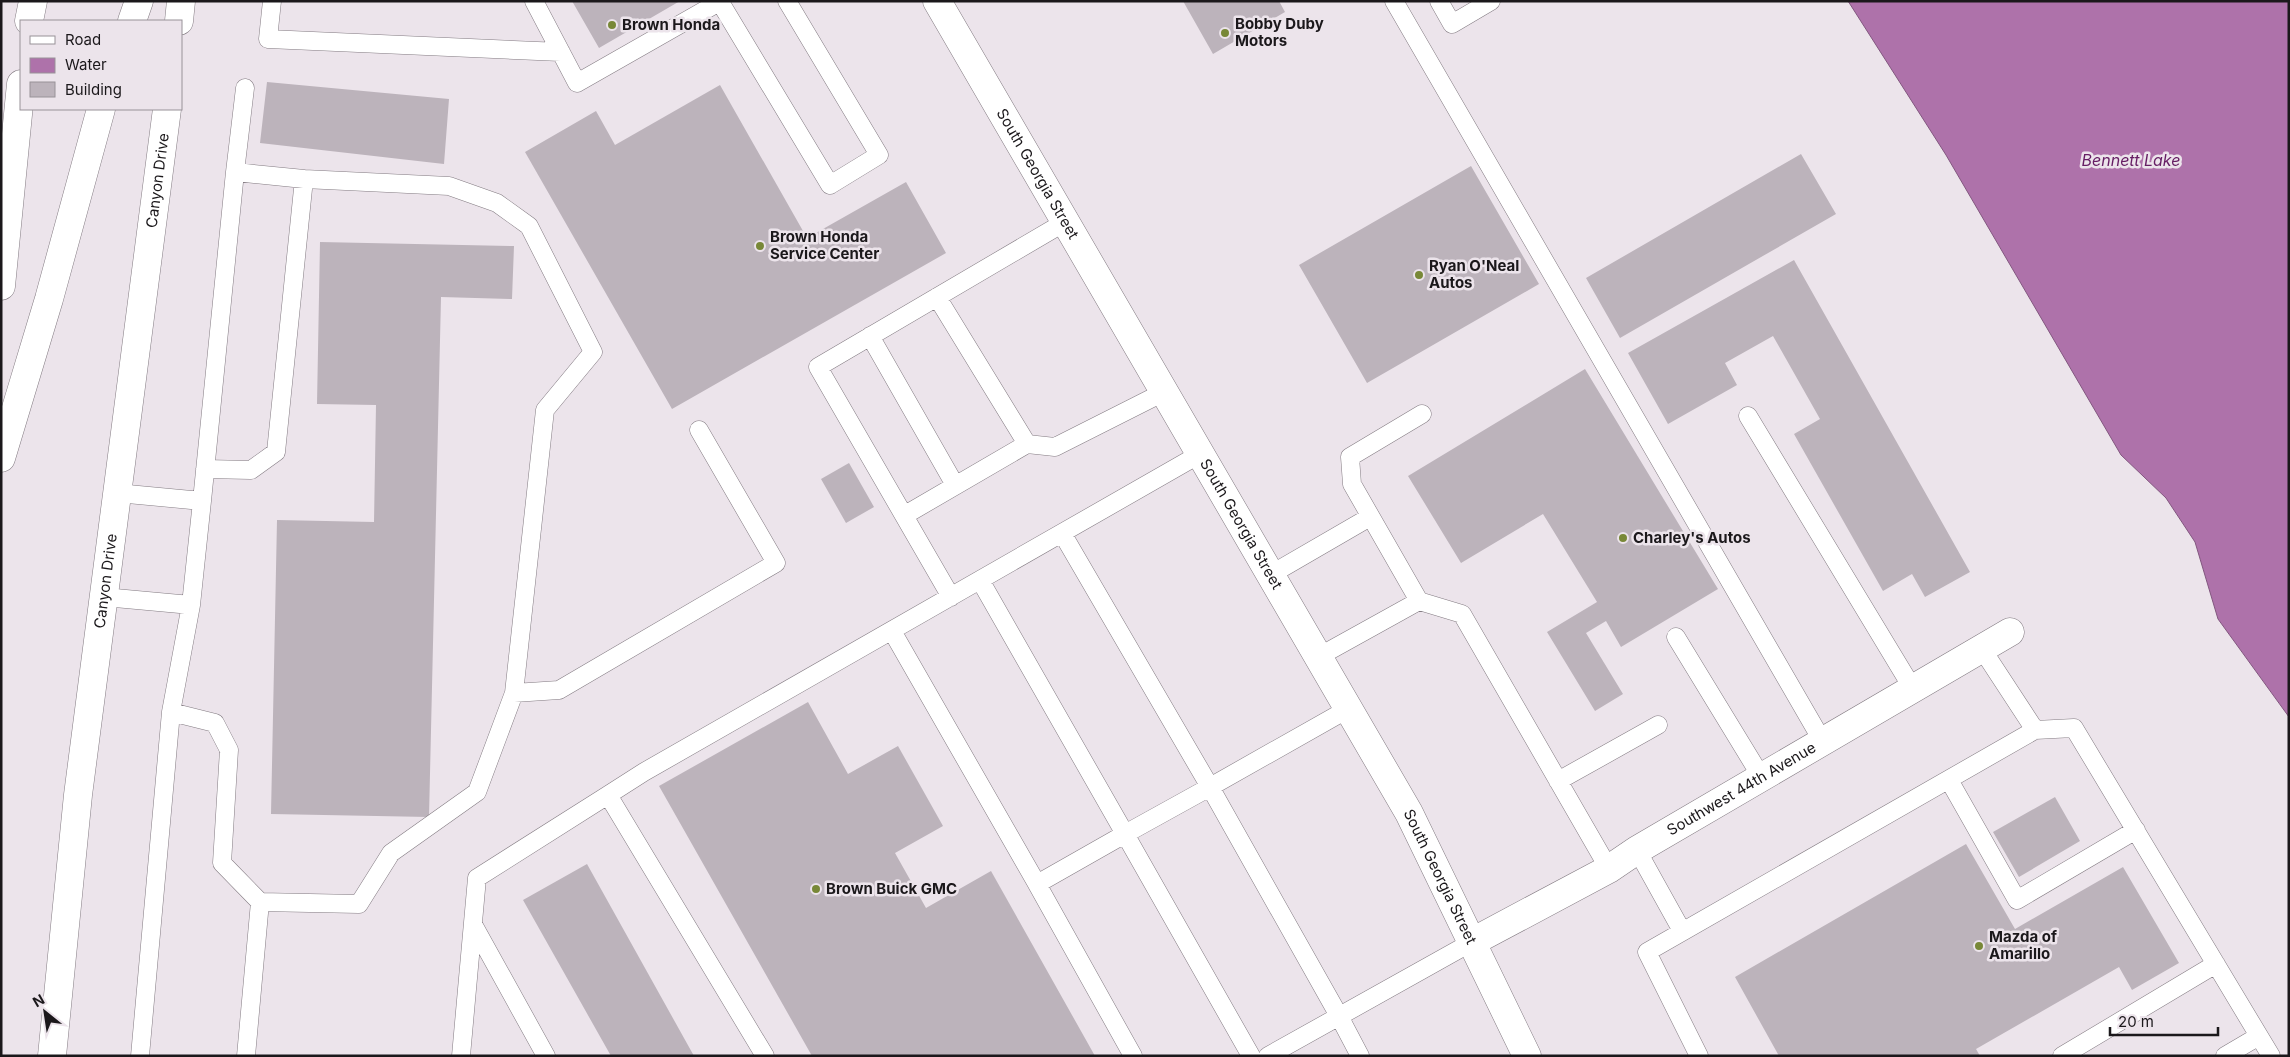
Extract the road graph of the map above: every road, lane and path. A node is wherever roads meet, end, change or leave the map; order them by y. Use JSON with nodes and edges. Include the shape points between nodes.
{"nodes":[{"id":1,"x":33,"y":1,"type":"edge"},
{"id":2,"x":139,"y":1,"type":"edge"},
{"id":3,"x":181,"y":1,"type":"edge"},
{"id":4,"x":272,"y":1,"type":"edge"},
{"id":5,"x":534,"y":1,"type":"edge"},
{"id":6,"x":721,"y":1,"type":"edge"},
{"id":7,"x":786,"y":1,"type":"edge"},
{"id":8,"x":937,"y":1,"type":"edge"},
{"id":9,"x":1394,"y":1,"type":"edge"},
{"id":10,"x":1439,"y":1,"type":"edge"},
{"id":11,"x":1492,"y":1,"type":"edge"},
{"id":12,"x":29,"y":20,"type":"edge"},
{"id":13,"x":132,"y":20,"type":"edge"},
{"id":14,"x":179,"y":20,"type":"edge"},
{"id":15,"x":561,"y":52,"type":"junction"},
{"id":16,"x":245,"y":88,"type":"dead end"},
{"id":17,"x":20,"y":94,"type":"edge"},
{"id":18,"x":101,"y":110,"type":"edge"},
{"id":19,"x":167,"y":110,"type":"edge"},
{"id":20,"x":235,"y":172,"type":"junction"},
{"id":21,"x":304,"y":179,"type":"junction"},
{"id":22,"x":1065,"y":222,"type":"junction"},
{"id":23,"x":1,"y":286,"type":"edge"},
{"id":24,"x":937,"y":297,"type":"junction"},
{"id":25,"x":870,"y":336,"type":"junction"},
{"id":26,"x":1164,"y":392,"type":"junction"},
{"id":27,"x":1422,"y":414,"type":"dead end"},
{"id":28,"x":1748,"y":416,"type":"dead end"},
{"id":29,"x":699,"y":430,"type":"dead end"},
{"id":30,"x":1027,"y":444,"type":"junction"},
{"id":31,"x":1200,"y":454,"type":"junction"},
{"id":32,"x":1,"y":458,"type":"edge"},
{"id":33,"x":205,"y":469,"type":"junction"},
{"id":34,"x":955,"y":485,"type":"junction"},
{"id":35,"x":117,"y":493,"type":"junction"},
{"id":36,"x":202,"y":501,"type":"junction"},
{"id":37,"x":905,"y":515,"type":"junction"},
{"id":38,"x":1370,"y":517,"type":"junction"},
{"id":39,"x":1062,"y":532,"type":"junction"},
{"id":40,"x":1270,"y":575,"type":"junction"},
{"id":41,"x":980,"y":580,"type":"junction"},
{"id":42,"x":104,"y":597,"type":"junction"},
{"id":43,"x":951,"y":597,"type":"junction"},
{"id":44,"x":1419,"y":601,"type":"junction"},
{"id":45,"x":191,"y":606,"type":"junction"},
{"id":46,"x":892,"y":631,"type":"junction"},
{"id":47,"x":2010,"y":632,"type":"dead end"},
{"id":48,"x":1676,"y":637,"type":"dead end"},
{"id":49,"x":1982,"y":648,"type":"junction"},
{"id":50,"x":1318,"y":657,"type":"junction"},
{"id":51,"x":1913,"y":689,"type":"junction"},
{"id":52,"x":514,"y":692,"type":"junction"},
{"id":53,"x":1348,"y":709,"type":"junction"},
{"id":54,"x":171,"y":712,"type":"junction"},
{"id":55,"x":1658,"y":724,"type":"dead end"},
{"id":56,"x":2035,"y":730,"type":"junction"},
{"id":57,"x":1823,"y":742,"type":"junction"},
{"id":58,"x":1762,"y":778,"type":"junction"},
{"id":59,"x":1949,"y":780,"type":"junction"},
{"id":60,"x":1558,"y":781,"type":"junction"},
{"id":61,"x":1210,"y":787,"type":"junction"},
{"id":62,"x":608,"y":795,"type":"junction"},
{"id":63,"x":2136,"y":830,"type":"junction"},
{"id":64,"x":1125,"y":834,"type":"junction"},
{"id":65,"x":1637,"y":850,"type":"junction"},
{"id":66,"x":1609,"y":869,"type":"junction"},
{"id":67,"x":1037,"y":884,"type":"junction"},
{"id":68,"x":260,"y":902,"type":"junction"},
{"id":69,"x":474,"y":926,"type":"junction"},
{"id":70,"x":1682,"y":931,"type":"junction"},
{"id":71,"x":1472,"y":942,"type":"junction"},
{"id":72,"x":2216,"y":964,"type":"junction"},
{"id":73,"x":1339,"y":1016,"type":"junction"},
{"id":74,"x":2259,"y":1036,"type":"junction"},
{"id":75,"x":52,"y":1056,"type":"edge"},
{"id":76,"x":140,"y":1056,"type":"edge"},
{"id":77,"x":246,"y":1056,"type":"edge"},
{"id":78,"x":461,"y":1056,"type":"edge"},
{"id":79,"x":546,"y":1056,"type":"edge"},
{"id":80,"x":765,"y":1056,"type":"edge"},
{"id":81,"x":1133,"y":1056,"type":"edge"},
{"id":82,"x":1251,"y":1056,"type":"edge"},
{"id":83,"x":1268,"y":1056,"type":"edge"},
{"id":84,"x":1360,"y":1056,"type":"edge"},
{"id":85,"x":1527,"y":1056,"type":"edge"},
{"id":86,"x":1699,"y":1056,"type":"edge"},
{"id":87,"x":2062,"y":1056,"type":"edge"},
{"id":88,"x":2225,"y":1056,"type":"edge"},
{"id":89,"x":2271,"y":1056,"type":"edge"}],
"edges":[{"from":1,"to":12,"type":"main road"},
{"from":2,"to":13,"type":"main road"},
{"from":3,"to":14,"type":"main road"},
{"from":4,"to":15,"type":"lane","via":[[268,39]]},
{"from":5,"to":15,"type":"lane"},
{"from":6,"to":7,"type":"lane","via":[[830,185],[879,155]]},
{"from":6,"to":15,"type":"lane","via":[[577,83]]},
{"from":8,"to":22,"type":"main road","name":"South Georgia Street"},
{"from":9,"to":57,"type":"lane"},
{"from":10,"to":11,"type":"lane","via":[[1452,24]]},
{"from":16,"to":20,"type":"lane"},
{"from":17,"to":23,"type":"main road"},
{"from":18,"to":32,"type":"main road"},
{"from":19,"to":35,"type":"main road","name":"Canyon Drive"},
{"from":20,"to":21,"type":"lane"},
{"from":20,"to":33,"type":"lane"},
{"from":21,"to":33,"type":"lane","via":[[276,452],[251,470]]},
{"from":21,"to":52,"type":"lane","via":[[449,186],[497,203],[529,226],[594,352],[545,410]]},
{"from":22,"to":24,"type":"lane"},
{"from":22,"to":26,"type":"main road","name":"South Georgia Street"},
{"from":24,"to":25,"type":"lane"},
{"from":24,"to":30,"type":"lane"},
{"from":25,"to":34,"type":"lane"},
{"from":25,"to":37,"type":"lane","via":[[818,367]]},
{"from":26,"to":30,"type":"lane","via":[[1055,448]]},
{"from":26,"to":31,"type":"main road","name":"South Georgia Street"},
{"from":27,"to":38,"type":"lane","via":[[1350,457],[1352,484]]},
{"from":28,"to":51,"type":"lane"},
{"from":29,"to":52,"type":"lane","via":[[776,563],[559,690]]},
{"from":30,"to":34,"type":"lane"},
{"from":31,"to":39,"type":"lane"},
{"from":31,"to":40,"type":"main road","name":"South Georgia Street"},
{"from":33,"to":36,"type":"lane"},
{"from":34,"to":37,"type":"lane"},
{"from":35,"to":36,"type":"lane"},
{"from":35,"to":42,"type":"main road","name":"Canyon Drive"},
{"from":36,"to":45,"type":"lane"},
{"from":37,"to":43,"type":"lane"},
{"from":38,"to":40,"type":"lane"},
{"from":38,"to":44,"type":"lane"},
{"from":39,"to":41,"type":"lane"},
{"from":39,"to":61,"type":"lane"},
{"from":40,"to":50,"type":"main road","name":"South Georgia Street"},
{"from":41,"to":43,"type":"lane"},
{"from":41,"to":64,"type":"lane"},
{"from":42,"to":45,"type":"lane"},
{"from":42,"to":75,"type":"main road","name":"Canyon Drive","via":[[78,795]]},
{"from":43,"to":46,"type":"lane"},
{"from":44,"to":50,"type":"lane"},
{"from":44,"to":60,"type":"lane","via":[[1462,614]]},
{"from":45,"to":54,"type":"lane"},
{"from":46,"to":62,"type":"lane"},
{"from":46,"to":67,"type":"lane"},
{"from":47,"to":49,"type":"main road","name":"Southwest 44th Avenue"},
{"from":48,"to":58,"type":"lane"},
{"from":49,"to":51,"type":"main road","name":"Southwest 44th Avenue"},
{"from":49,"to":56,"type":"lane"},
{"from":50,"to":53,"type":"main road","name":"South Georgia Street"},
{"from":51,"to":57,"type":"main road","name":"Southwest 44th Avenue"},
{"from":52,"to":68,"type":"lane","via":[[476,792],[391,853],[359,904]]},
{"from":53,"to":61,"type":"lane"},
{"from":53,"to":71,"type":"main road","name":"South Georgia Street","via":[[1409,813]]},
{"from":54,"to":68,"type":"lane","via":[[215,723],[229,750],[222,862]]},
{"from":54,"to":76,"type":"lane"},
{"from":55,"to":60,"type":"lane"},
{"from":56,"to":59,"type":"lane"},
{"from":56,"to":63,"type":"lane","via":[[2074,728]]},
{"from":57,"to":58,"type":"main road","name":"Southwest 44th Avenue"},
{"from":58,"to":65,"type":"main road","name":"Southwest 44th Avenue"},
{"from":59,"to":63,"type":"lane","via":[[2017,900]]},
{"from":59,"to":70,"type":"lane"},
{"from":60,"to":66,"type":"lane"},
{"from":61,"to":64,"type":"lane"},
{"from":61,"to":73,"type":"lane"},
{"from":62,"to":69,"type":"lane","via":[[477,878]]},
{"from":62,"to":80,"type":"lane"},
{"from":63,"to":72,"type":"lane"},
{"from":64,"to":67,"type":"lane"},
{"from":64,"to":82,"type":"lane"},
{"from":65,"to":66,"type":"main road","name":"Southwest 44th Avenue"},
{"from":65,"to":70,"type":"lane"},
{"from":66,"to":71,"type":"main road","name":"Southwest 44th Avenue"},
{"from":67,"to":81,"type":"lane"},
{"from":68,"to":77,"type":"lane"},
{"from":69,"to":78,"type":"lane"},
{"from":69,"to":79,"type":"lane"},
{"from":70,"to":86,"type":"lane","via":[[1647,952]]},
{"from":71,"to":73,"type":"lane"},
{"from":71,"to":85,"type":"main road","name":"South Georgia Street"},
{"from":72,"to":74,"type":"lane"},
{"from":72,"to":87,"type":"lane"},
{"from":73,"to":83,"type":"lane"},
{"from":73,"to":84,"type":"lane"},
{"from":74,"to":88,"type":"lane"},
{"from":74,"to":89,"type":"lane"}]}
